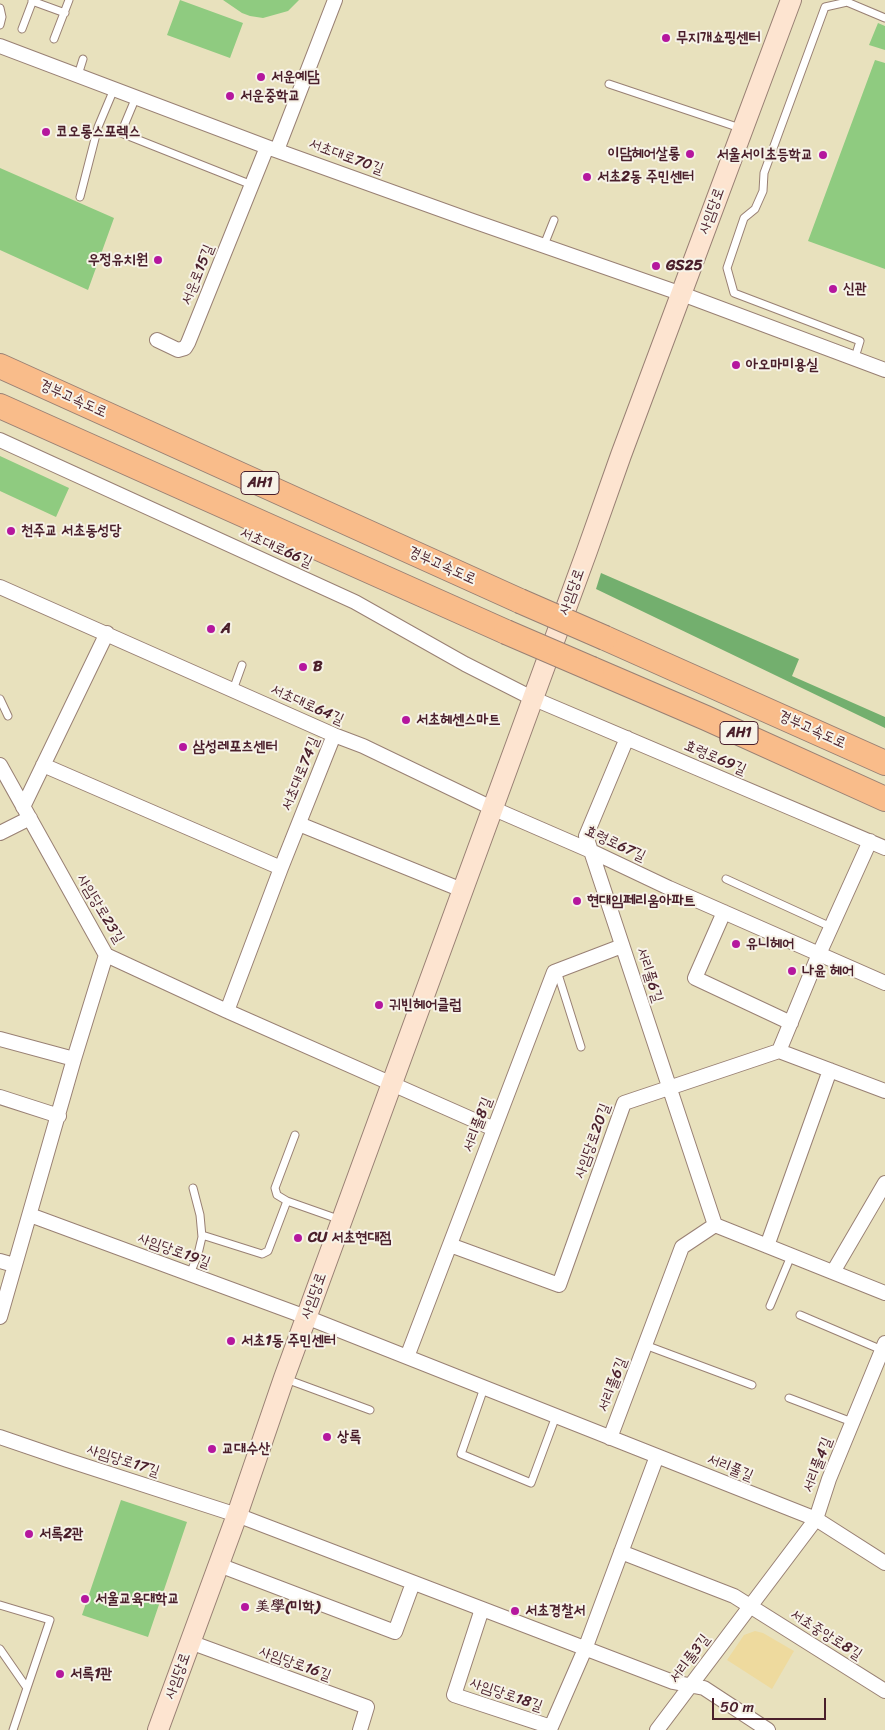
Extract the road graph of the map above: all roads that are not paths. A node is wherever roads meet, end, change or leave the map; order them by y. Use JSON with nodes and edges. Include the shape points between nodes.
{"nodes":[{"id":1,"x":32,"y":0,"type":"edge"},
{"id":2,"x":69,"y":0,"type":"edge"},
{"id":3,"x":335,"y":0,"type":"edge"},
{"id":4,"x":790,"y":0,"type":"edge"},
{"id":5,"x":0,"y":8,"type":"edge"},
{"id":6,"x":65,"y":13,"type":"junction"},
{"id":7,"x":885,"y":18,"type":"edge"},
{"id":8,"x":0,"y":25,"type":"edge"},
{"id":9,"x":22,"y":29,"type":"dead end"},
{"id":10,"x":54,"y":39,"type":"dead end"},
{"id":11,"x":0,"y":46,"type":"edge"},
{"id":12,"x":83,"y":59,"type":"dead end"},
{"id":13,"x":78,"y":75,"type":"junction"},
{"id":14,"x":608,"y":84,"type":"dead end"},
{"id":15,"x":114,"y":89,"type":"junction"},
{"id":16,"x":136,"y":97,"type":"junction"},
{"id":17,"x":743,"y":129,"type":"junction"},
{"id":18,"x":272,"y":148,"type":"junction"},
{"id":19,"x":252,"y":185,"type":"junction"},
{"id":20,"x":80,"y":197,"type":"dead end"},
{"id":21,"x":554,"y":220,"type":"dead end"},
{"id":22,"x":544,"y":245,"type":"junction"},
{"id":23,"x":682,"y":294,"type":"junction"},
{"id":24,"x":157,"y":340,"type":"dead end"},
{"id":25,"x":857,"y":351,"type":"dead end"},
{"id":26,"x":0,"y":366,"type":"edge"},
{"id":27,"x":885,"y":370,"type":"edge"},
{"id":28,"x":0,"y":406,"type":"edge"},
{"id":29,"x":0,"y":440,"type":"edge"},
{"id":30,"x":0,"y":587,"type":"edge"},
{"id":31,"x":107,"y":633,"type":"junction"},
{"id":32,"x":242,"y":666,"type":"dead end"},
{"id":33,"x":233,"y":690,"type":"junction"},
{"id":34,"x":532,"y":698,"type":"junction"},
{"id":35,"x":0,"y":699,"type":"edge"},
{"id":36,"x":8,"y":716,"type":"dead end"},
{"id":37,"x":334,"y":735,"type":"junction"},
{"id":38,"x":627,"y":738,"type":"junction"},
{"id":39,"x":885,"y":763,"type":"edge"},
{"id":40,"x":0,"y":765,"type":"edge"},
{"id":41,"x":43,"y":765,"type":"junction"},
{"id":42,"x":5,"y":785,"type":"edge"},
{"id":43,"x":885,"y":799,"type":"edge"},
{"id":44,"x":492,"y":808,"type":"junction"},
{"id":45,"x":26,"y":812,"type":"junction"},
{"id":46,"x":299,"y":824,"type":"junction"},
{"id":47,"x":0,"y":833,"type":"edge"},
{"id":48,"x":870,"y":841,"type":"junction"},
{"id":49,"x":885,"y":848,"type":"edge"},
{"id":50,"x":591,"y":850,"type":"junction"},
{"id":51,"x":281,"y":868,"type":"junction"},
{"id":52,"x":726,"y":879,"type":"dead end"},
{"id":53,"x":462,"y":890,"type":"junction"},
{"id":54,"x":724,"y":912,"type":"junction"},
{"id":55,"x":831,"y":927,"type":"junction"},
{"id":56,"x":622,"y":946,"type":"junction"},
{"id":57,"x":819,"y":954,"type":"junction"},
{"id":58,"x":106,"y":955,"type":"junction"},
{"id":59,"x":557,"y":971,"type":"junction"},
{"id":60,"x":885,"y":983,"type":"edge"},
{"id":61,"x":227,"y":1011,"type":"junction"},
{"id":62,"x":790,"y":1023,"type":"junction"},
{"id":63,"x":0,"y":1040,"type":"edge"},
{"id":64,"x":581,"y":1047,"type":"dead end"},
{"id":65,"x":779,"y":1051,"type":"junction"},
{"id":66,"x":74,"y":1059,"type":"junction"},
{"id":67,"x":830,"y":1070,"type":"junction"},
{"id":68,"x":391,"y":1084,"type":"junction"},
{"id":69,"x":669,"y":1087,"type":"junction"},
{"id":70,"x":885,"y":1091,"type":"edge"},
{"id":71,"x":0,"y":1097,"type":"edge"},
{"id":72,"x":59,"y":1116,"type":"junction"},
{"id":73,"x":494,"y":1128,"type":"junction"},
{"id":74,"x":295,"y":1135,"type":"dead end"},
{"id":75,"x":885,"y":1183,"type":"edge"},
{"id":76,"x":193,"y":1188,"type":"dead end"},
{"id":77,"x":286,"y":1202,"type":"junction"},
{"id":78,"x":30,"y":1215,"type":"junction"},
{"id":79,"x":342,"y":1220,"type":"junction"},
{"id":80,"x":715,"y":1225,"type":"junction"},
{"id":81,"x":202,"y":1235,"type":"junction"},
{"id":82,"x":450,"y":1245,"type":"junction"},
{"id":83,"x":767,"y":1246,"type":"junction"},
{"id":84,"x":791,"y":1256,"type":"junction"},
{"id":85,"x":0,"y":1261,"type":"edge"},
{"id":86,"x":14,"y":1265,"type":"junction"},
{"id":87,"x":833,"y":1272,"type":"junction"},
{"id":88,"x":190,"y":1274,"type":"junction"},
{"id":89,"x":885,"y":1293,"type":"edge"},
{"id":90,"x":770,"y":1306,"type":"dead end"},
{"id":91,"x":800,"y":1315,"type":"dead end"},
{"id":92,"x":0,"y":1316,"type":"edge"},
{"id":93,"x":306,"y":1317,"type":"junction"},
{"id":94,"x":645,"y":1345,"type":"junction"},
{"id":95,"x":883,"y":1346,"type":"edge"},
{"id":96,"x":407,"y":1357,"type":"junction"},
{"id":97,"x":284,"y":1378,"type":"junction"},
{"id":98,"x":752,"y":1385,"type":"dead end"},
{"id":99,"x":484,"y":1388,"type":"junction"},
{"id":100,"x":790,"y":1398,"type":"dead end"},
{"id":101,"x":370,"y":1410,"type":"dead end"},
{"id":102,"x":556,"y":1416,"type":"junction"},
{"id":103,"x":852,"y":1422,"type":"junction"},
{"id":104,"x":0,"y":1437,"type":"edge"},
{"id":105,"x":610,"y":1438,"type":"junction"},
{"id":106,"x":657,"y":1456,"type":"junction"},
{"id":107,"x":237,"y":1515,"type":"junction"},
{"id":108,"x":816,"y":1519,"type":"junction"},
{"id":109,"x":621,"y":1552,"type":"junction"},
{"id":110,"x":885,"y":1563,"type":"edge"},
{"id":111,"x":219,"y":1565,"type":"junction"},
{"id":112,"x":413,"y":1583,"type":"junction"},
{"id":113,"x":0,"y":1605,"type":"edge"},
{"id":114,"x":749,"y":1607,"type":"junction"},
{"id":115,"x":482,"y":1609,"type":"junction"},
{"id":116,"x":190,"y":1642,"type":"junction"},
{"id":117,"x":0,"y":1649,"type":"edge"},
{"id":118,"x":585,"y":1649,"type":"junction"},
{"id":119,"x":690,"y":1686,"type":"junction"},
{"id":120,"x":27,"y":1688,"type":"junction"},
{"id":121,"x":885,"y":1691,"type":"edge"},
{"id":122,"x":163,"y":1729,"type":"edge"},
{"id":123,"x":13,"y":1730,"type":"edge"},
{"id":124,"x":360,"y":1730,"type":"edge"},
{"id":125,"x":656,"y":1730,"type":"edge"},
{"id":126,"x":768,"y":1730,"type":"edge"}],
"edges":[{"from":1,"to":6,"type":"lane"},
{"from":1,"to":9,"type":"lane"},
{"from":2,"to":6,"type":"lane"},
{"from":3,"to":18,"type":"street","name":"서운로15길"},
{"from":4,"to":17,"type":"main road","name":"사임당로"},
{"from":5,"to":8,"type":"lane"},
{"from":6,"to":10,"type":"lane"},
{"from":7,"to":25,"type":"lane","via":[[847,2],[825,6],[764,173],[763,191],[755,210],[744,218],[727,268],[734,293],[860,341]]},
{"from":11,"to":13,"type":"street","name":"서초대로70길"},
{"from":12,"to":13,"type":"lane"},
{"from":13,"to":15,"type":"street","name":"서초대로70길"},
{"from":14,"to":17,"type":"lane"},
{"from":15,"to":16,"type":"street","name":"서초대로70길"},
{"from":15,"to":20,"type":"lane","via":[[98,127]]},
{"from":16,"to":18,"type":"street","name":"서초대로70길"},
{"from":16,"to":19,"type":"lane","via":[[121,134]]},
{"from":17,"to":23,"type":"main road","name":"사임당로"},
{"from":18,"to":19,"type":"street","name":"서운로15길"},
{"from":18,"to":22,"type":"street","name":"서초대로70길"},
{"from":19,"to":24,"type":"street","name":"서운로15길","via":[[185,348],[178,350]]},
{"from":21,"to":22,"type":"lane"},
{"from":22,"to":23,"type":"street","name":"서초대로70길"},
{"from":23,"to":27,"type":"street"},
{"from":23,"to":34,"type":"main road","name":"사임당로"},
{"from":26,"to":39,"type":"highway","name":"경부고속도로","number":"AH1","bridge":true},
{"from":28,"to":43,"type":"highway","number":"AH1","bridge":true},
{"from":29,"to":34,"type":"street","name":"서초대로66길","via":[[355,602]]},
{"from":30,"to":31,"type":"street","name":"서초대로64길"},
{"from":31,"to":33,"type":"street","name":"서초대로64길"},
{"from":31,"to":41,"type":"street"},
{"from":32,"to":33,"type":"lane"},
{"from":33,"to":37,"type":"street","name":"서초대로64길"},
{"from":34,"to":38,"type":"street","name":"효령로69길"},
{"from":34,"to":44,"type":"main road","name":"사임당로"},
{"from":35,"to":36,"type":"lane"},
{"from":37,"to":44,"type":"street","name":"서초대로64길"},
{"from":37,"to":46,"type":"street","name":"서초대로74길"},
{"from":38,"to":48,"type":"street","name":"효령로69길"},
{"from":38,"to":50,"type":"street","name":"서리풀6길","via":[[586,836]]},
{"from":40,"to":42,"type":"street","name":"사임당로23길"},
{"from":41,"to":45,"type":"street"},
{"from":41,"to":51,"type":"street"},
{"from":42,"to":45,"type":"street","name":"사임당로23길"},
{"from":44,"to":50,"type":"street","name":"효령로67길"},
{"from":44,"to":53,"type":"main road","name":"사임당로"},
{"from":45,"to":47,"type":"street"},
{"from":45,"to":58,"type":"street","name":"사임당로23길"},
{"from":46,"to":51,"type":"street"},
{"from":46,"to":53,"type":"street"},
{"from":48,"to":49,"type":"street","name":"효령로69길"},
{"from":48,"to":55,"type":"street"},
{"from":50,"to":54,"type":"street","name":"효령로67길"},
{"from":50,"to":56,"type":"street","name":"서리풀6길"},
{"from":51,"to":61,"type":"street"},
{"from":52,"to":55,"type":"lane"},
{"from":53,"to":68,"type":"main road","name":"사임당로"},
{"from":54,"to":57,"type":"street","name":"효령로67길"},
{"from":54,"to":62,"type":"street","via":[[695,978]]},
{"from":55,"to":57,"type":"street"},
{"from":56,"to":59,"type":"street"},
{"from":56,"to":69,"type":"street","name":"서리풀6길"},
{"from":57,"to":60,"type":"street","name":"효령로67길"},
{"from":57,"to":62,"type":"street"},
{"from":58,"to":61,"type":"street","name":"사임당로23길"},
{"from":58,"to":66,"type":"street"},
{"from":59,"to":64,"type":"lane"},
{"from":59,"to":73,"type":"street","name":"서리풀8길"},
{"from":61,"to":68,"type":"street","name":"사임당로23길"},
{"from":62,"to":65,"type":"street"},
{"from":63,"to":66,"type":"street"},
{"from":65,"to":67,"type":"street"},
{"from":65,"to":69,"type":"street","name":"사임당로20길"},
{"from":66,"to":72,"type":"street"},
{"from":67,"to":70,"type":"street"},
{"from":67,"to":83,"type":"street"},
{"from":68,"to":73,"type":"street"},
{"from":68,"to":79,"type":"main road","name":"사임당로"},
{"from":69,"to":80,"type":"street","name":"서리풀6길"},
{"from":69,"to":82,"type":"street","name":"사임당로20길","via":[[624,1103],[559,1285]]},
{"from":71,"to":72,"type":"street"},
{"from":72,"to":78,"type":"street"},
{"from":73,"to":82,"type":"street","name":"서리풀8길"},
{"from":74,"to":77,"type":"lane","via":[[275,1188],[277,1195]]},
{"from":75,"to":87,"type":"street"},
{"from":76,"to":81,"type":"lane"},
{"from":77,"to":79,"type":"lane"},
{"from":77,"to":81,"type":"lane","via":[[268,1251],[262,1254]]},
{"from":78,"to":86,"type":"street"},
{"from":78,"to":88,"type":"street","name":"사임당로19길"},
{"from":79,"to":93,"type":"main road","name":"사임당로"},
{"from":80,"to":83,"type":"street"},
{"from":80,"to":94,"type":"street","name":"서리풀6길","via":[[682,1247]]},
{"from":81,"to":88,"type":"lane"},
{"from":82,"to":96,"type":"street","name":"서리풀8길"},
{"from":83,"to":84,"type":"street"},
{"from":84,"to":87,"type":"street"},
{"from":84,"to":90,"type":"lane"},
{"from":85,"to":86,"type":"street"},
{"from":86,"to":92,"type":"street"},
{"from":87,"to":89,"type":"street"},
{"from":88,"to":93,"type":"street","name":"사임당로19길"},
{"from":91,"to":95,"type":"lane","name":"서리풀4길"},
{"from":93,"to":96,"type":"street","name":"서리풀길"},
{"from":93,"to":97,"type":"main road","name":"사임당로"},
{"from":94,"to":98,"type":"lane","name":"서리풀6길"},
{"from":94,"to":105,"type":"street","name":"서리풀6길"},
{"from":95,"to":103,"type":"street","name":"서리풀4길"},
{"from":96,"to":99,"type":"street","name":"서리풀길"},
{"from":97,"to":101,"type":"lane"},
{"from":97,"to":107,"type":"main road","name":"사임당로"},
{"from":99,"to":102,"type":"street","name":"서리풀길"},
{"from":99,"to":102,"type":"lane","via":[[461,1454],[531,1483]]},
{"from":100,"to":103,"type":"lane"},
{"from":102,"to":105,"type":"street","name":"서리풀길"},
{"from":103,"to":108,"type":"street","name":"서리풀4길"},
{"from":104,"to":107,"type":"street","name":"사임당로17길"},
{"from":105,"to":106,"type":"street","name":"서리풀길"},
{"from":106,"to":108,"type":"street","name":"서리풀길"},
{"from":106,"to":109,"type":"street","name":"사임당로18길"},
{"from":107,"to":111,"type":"main road","name":"사임당로"},
{"from":107,"to":112,"type":"street"},
{"from":108,"to":110,"type":"street","name":"서리풀길"},
{"from":108,"to":114,"type":"street","name":"서리풀3길"},
{"from":109,"to":114,"type":"street","via":[[734,1596]]},
{"from":109,"to":118,"type":"street","name":"사임당로18길"},
{"from":111,"to":112,"type":"street","via":[[395,1632]]},
{"from":111,"to":116,"type":"main road","name":"사임당로"},
{"from":112,"to":115,"type":"street"},
{"from":113,"to":120,"type":"lane","via":[[50,1620]]},
{"from":114,"to":119,"type":"street","name":"서리풀3길"},
{"from":114,"to":121,"type":"street","name":"서초중앙로8길"},
{"from":115,"to":118,"type":"street"},
{"from":115,"to":118,"type":"street","name":"사임당로18길","via":[[454,1695],[551,1728]]},
{"from":116,"to":122,"type":"main road","name":"사임당로"},
{"from":116,"to":124,"type":"street","name":"사임당로16길","via":[[367,1707]]},
{"from":117,"to":120,"type":"lane"},
{"from":118,"to":119,"type":"street"},
{"from":119,"to":125,"type":"street","name":"서리풀3길"},
{"from":119,"to":126,"type":"street","via":[[704,1688]]},
{"from":120,"to":123,"type":"lane"}]}
